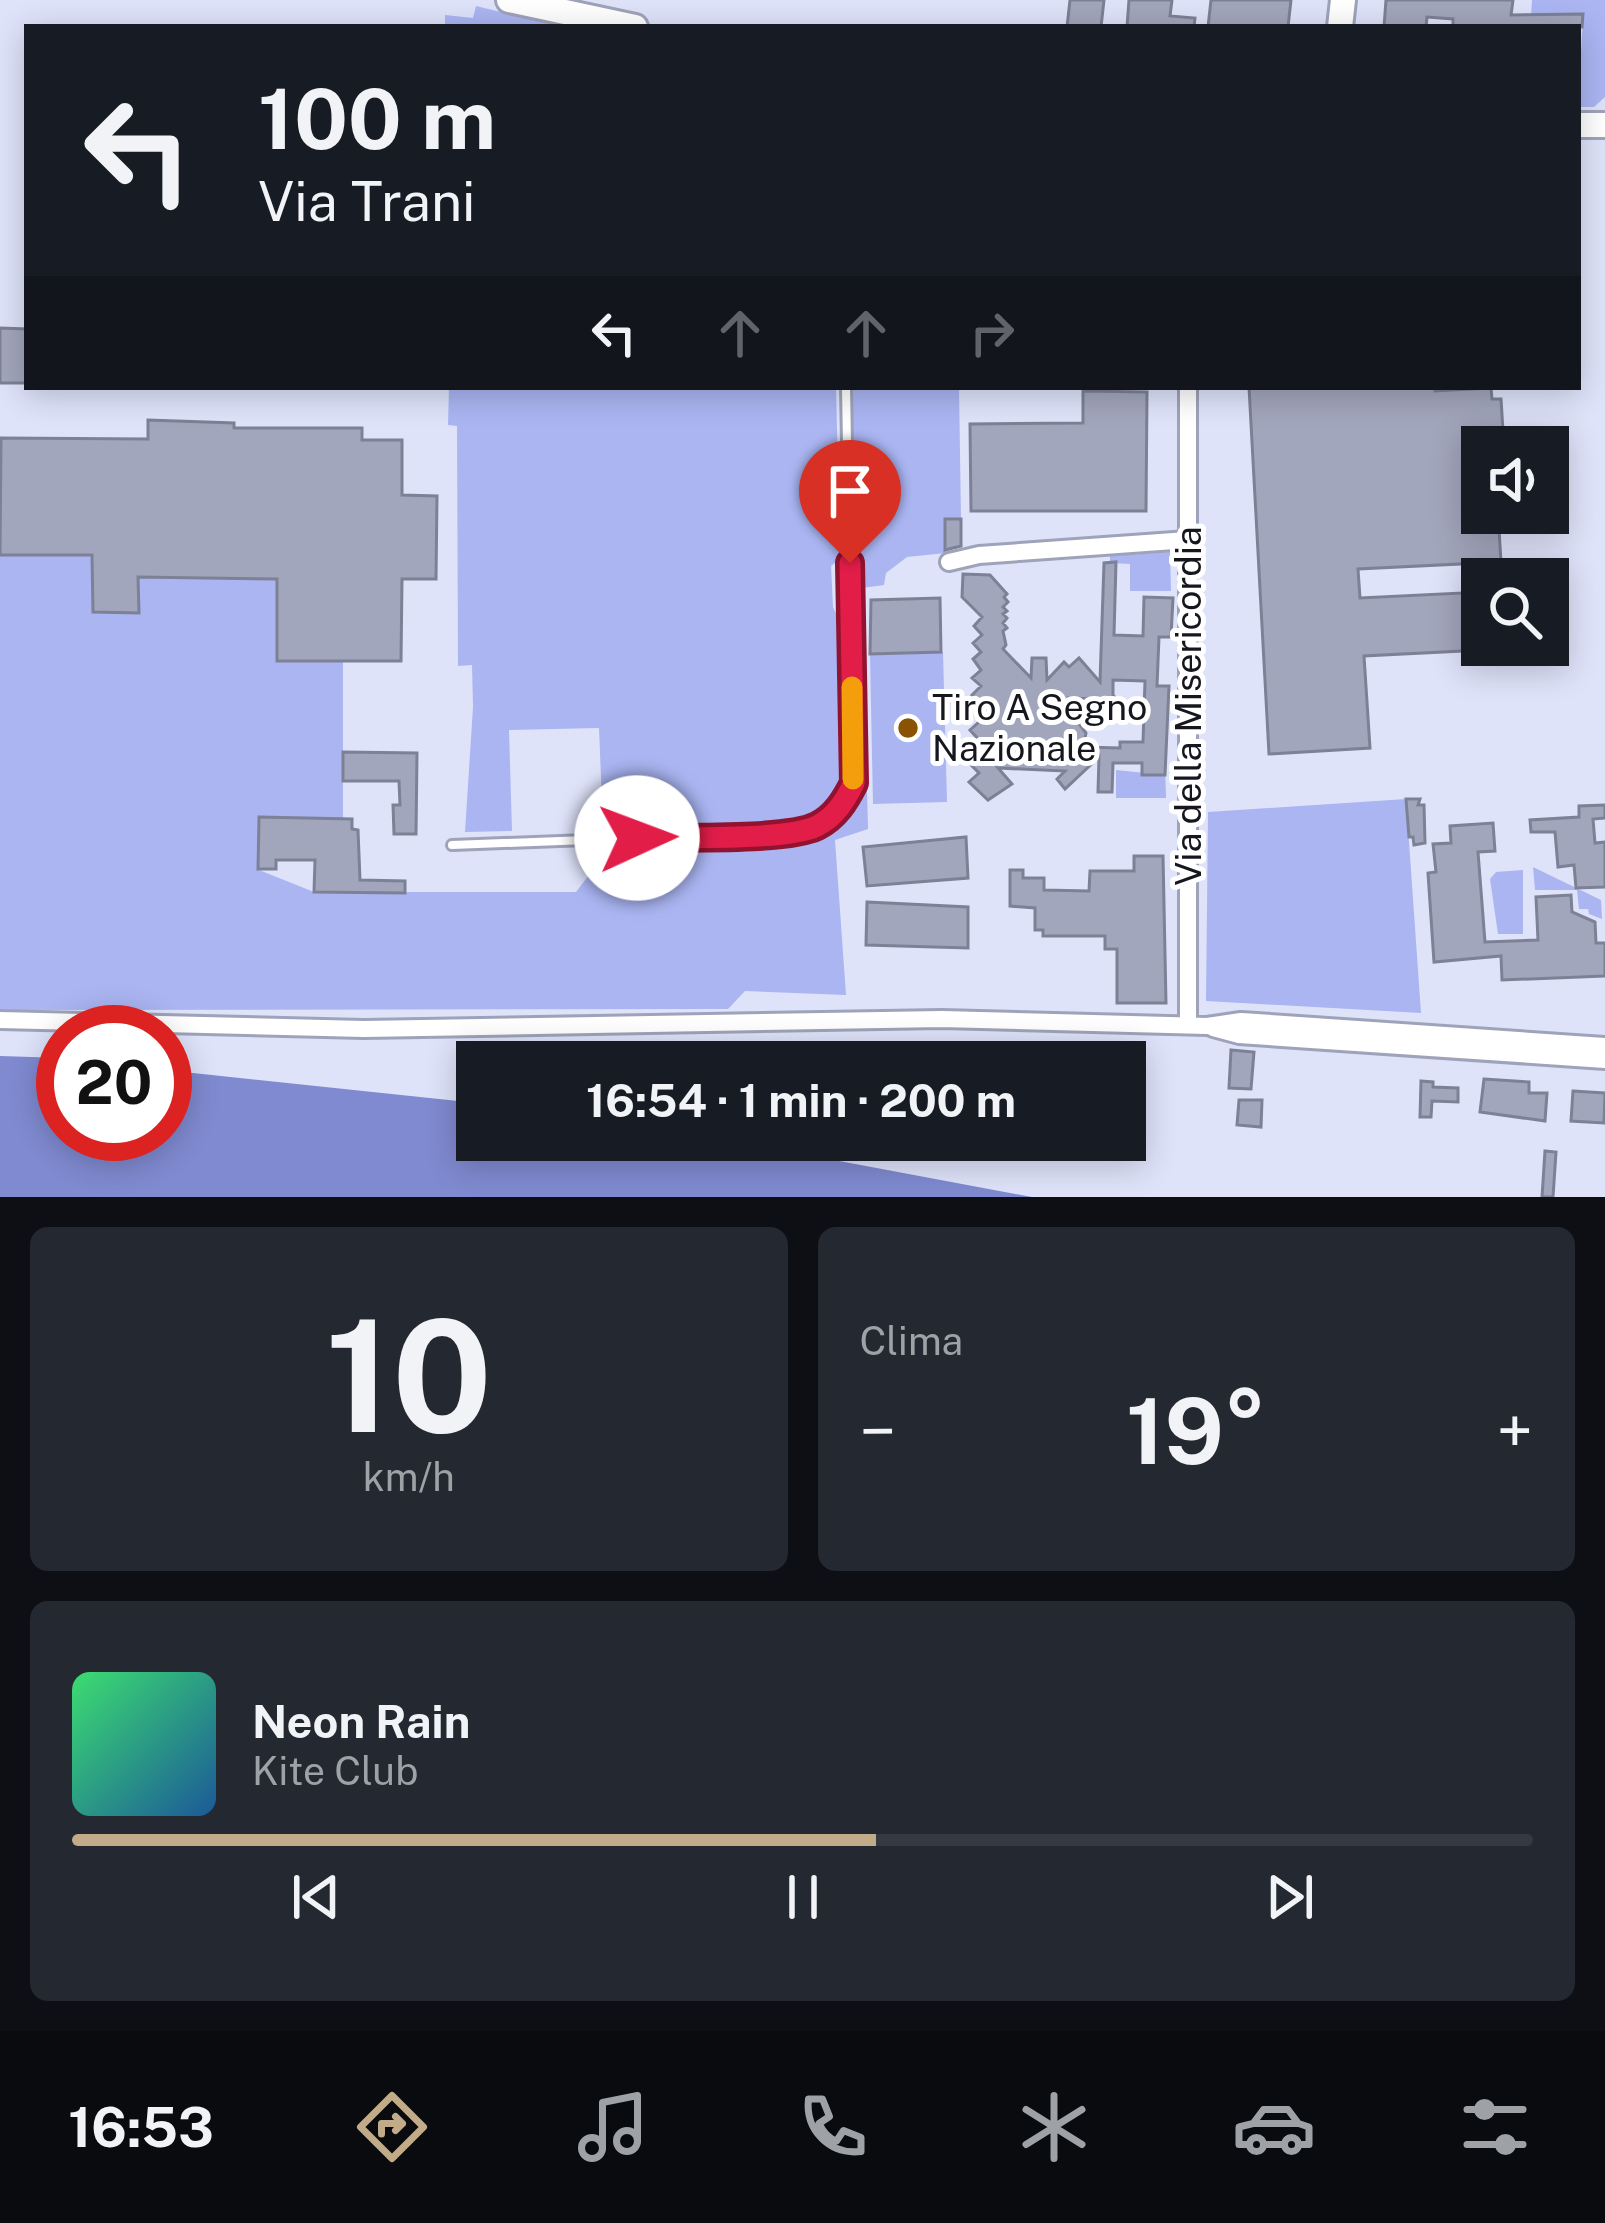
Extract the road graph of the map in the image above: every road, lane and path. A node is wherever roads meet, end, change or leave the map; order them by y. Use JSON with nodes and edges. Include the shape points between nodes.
{"nodes":[{"id":1,"x":509,"y":0,"type":"edge"},
{"id":2,"x":621,"y":24,"type":"edge"},
{"id":3,"x":847,"y":390,"type":"edge"},
{"id":4,"x":1188,"y":390,"type":"edge"},
{"id":5,"x":1188,"y":540,"type":"junction"},
{"id":6,"x":949,"y":562,"type":"dead end"},
{"id":7,"x":452,"y":845,"type":"dead end"},
{"id":8,"x":0,"y":1020,"type":"edge"},
{"id":9,"x":1197,"y":1026,"type":"junction"},
{"id":10,"x":1605,"y":1046,"type":"edge"},
{"id":11,"x":1583,"y":1051,"type":"junction"},
{"id":12,"x":1605,"y":1060,"type":"edge"}],
"edges":[{"from":1,"to":2,"type":"main road"},
{"from":3,"to":7,"type":"lane","via":[[854,783],[836,812],[796,832]]},
{"from":4,"to":5,"type":"street","name":"Via della Misericordia"},
{"from":5,"to":6,"type":"street"},
{"from":5,"to":9,"type":"street","name":"Via della Misericordia"},
{"from":8,"to":9,"type":"street","via":[[364,1029],[942,1018]]},
{"from":9,"to":11,"type":"street","via":[[1239,1035]]},
{"from":10,"to":11,"type":"street"},
{"from":11,"to":12,"type":"street"}]}
